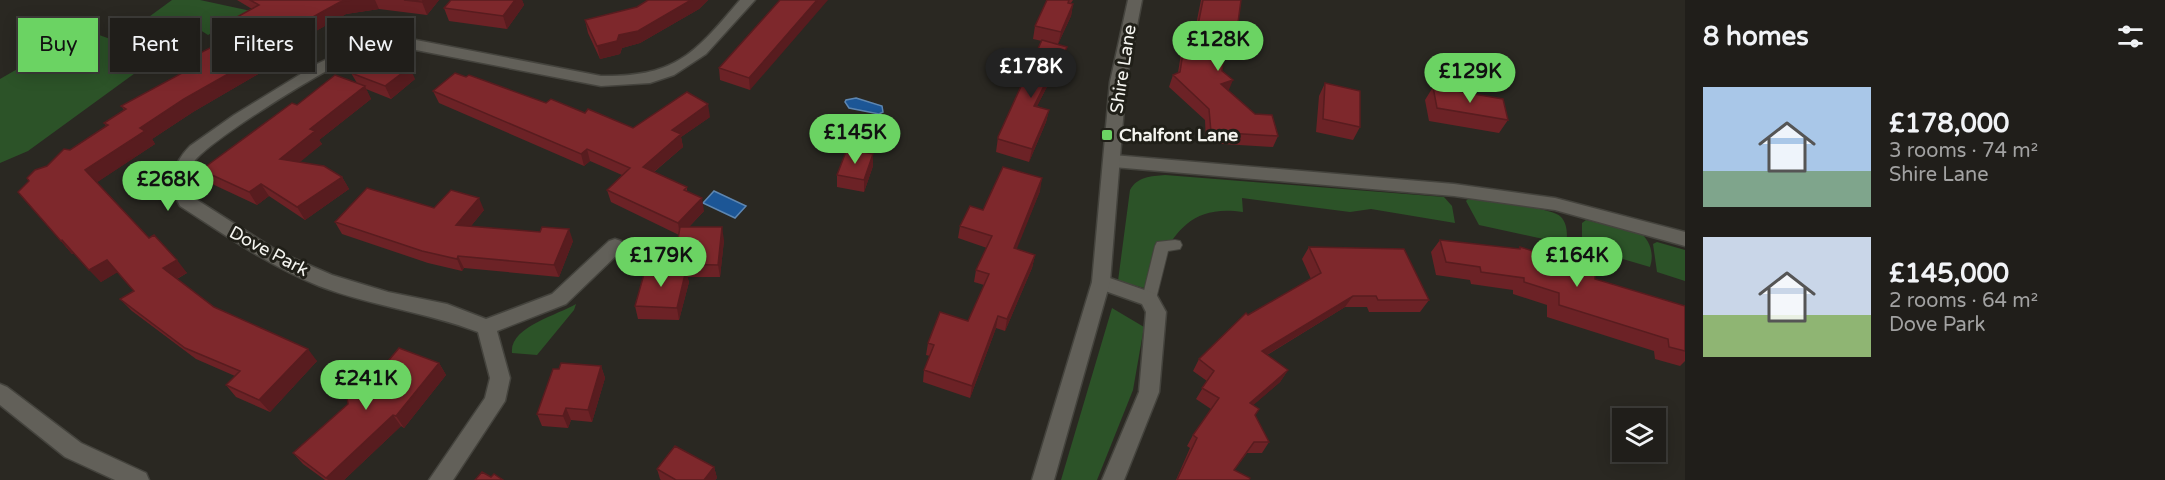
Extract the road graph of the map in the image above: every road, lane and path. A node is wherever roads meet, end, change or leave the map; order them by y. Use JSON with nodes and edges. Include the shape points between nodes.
{"nodes":[{"id":1,"x":748,"y":0,"type":"edge"},
{"id":2,"x":1135,"y":0,"type":"edge"},
{"id":3,"x":1113,"y":160,"type":"junction"},
{"id":4,"x":1685,"y":239,"type":"edge"},
{"id":5,"x":1174,"y":245,"type":"dead end"},
{"id":6,"x":615,"y":246,"type":"dead end"},
{"id":7,"x":1101,"y":282,"type":"junction"},
{"id":8,"x":1149,"y":299,"type":"junction"},
{"id":9,"x":486,"y":327,"type":"junction"},
{"id":10,"x":0,"y":393,"type":"edge"},
{"id":11,"x":138,"y":480,"type":"edge"},
{"id":12,"x":440,"y":480,"type":"edge"},
{"id":13,"x":1042,"y":480,"type":"edge"},
{"id":14,"x":1113,"y":480,"type":"edge"}],
"edges":[{"from":1,"to":9,"type":"street","name":"Dove Park","via":[[687,64],[658,78],[631,83],[601,81],[416,45],[385,44],[355,51],[212,136],[188,156],[179,177],[186,202],[273,257],[326,280],[388,300],[447,312]]},
{"from":2,"to":3,"type":"street","name":"Shire Lane","via":[[1118,82]]},
{"from":3,"to":4,"type":"street","via":[[1476,193],[1555,204]]},
{"from":3,"to":7,"type":"street","name":"Shire Lane"},
{"from":5,"to":8,"type":"lane","via":[[1162,246]]},
{"from":6,"to":9,"type":"street","via":[[559,299]]},
{"from":7,"to":8,"type":"street"},
{"from":7,"to":13,"type":"street","name":"Shire Lane"},
{"from":8,"to":14,"type":"street","via":[[1155,312],[1149,392]]},
{"from":9,"to":12,"type":"street","via":[[500,378],[495,401]]},
{"from":10,"to":11,"type":"street","via":[[73,450]]}]}
